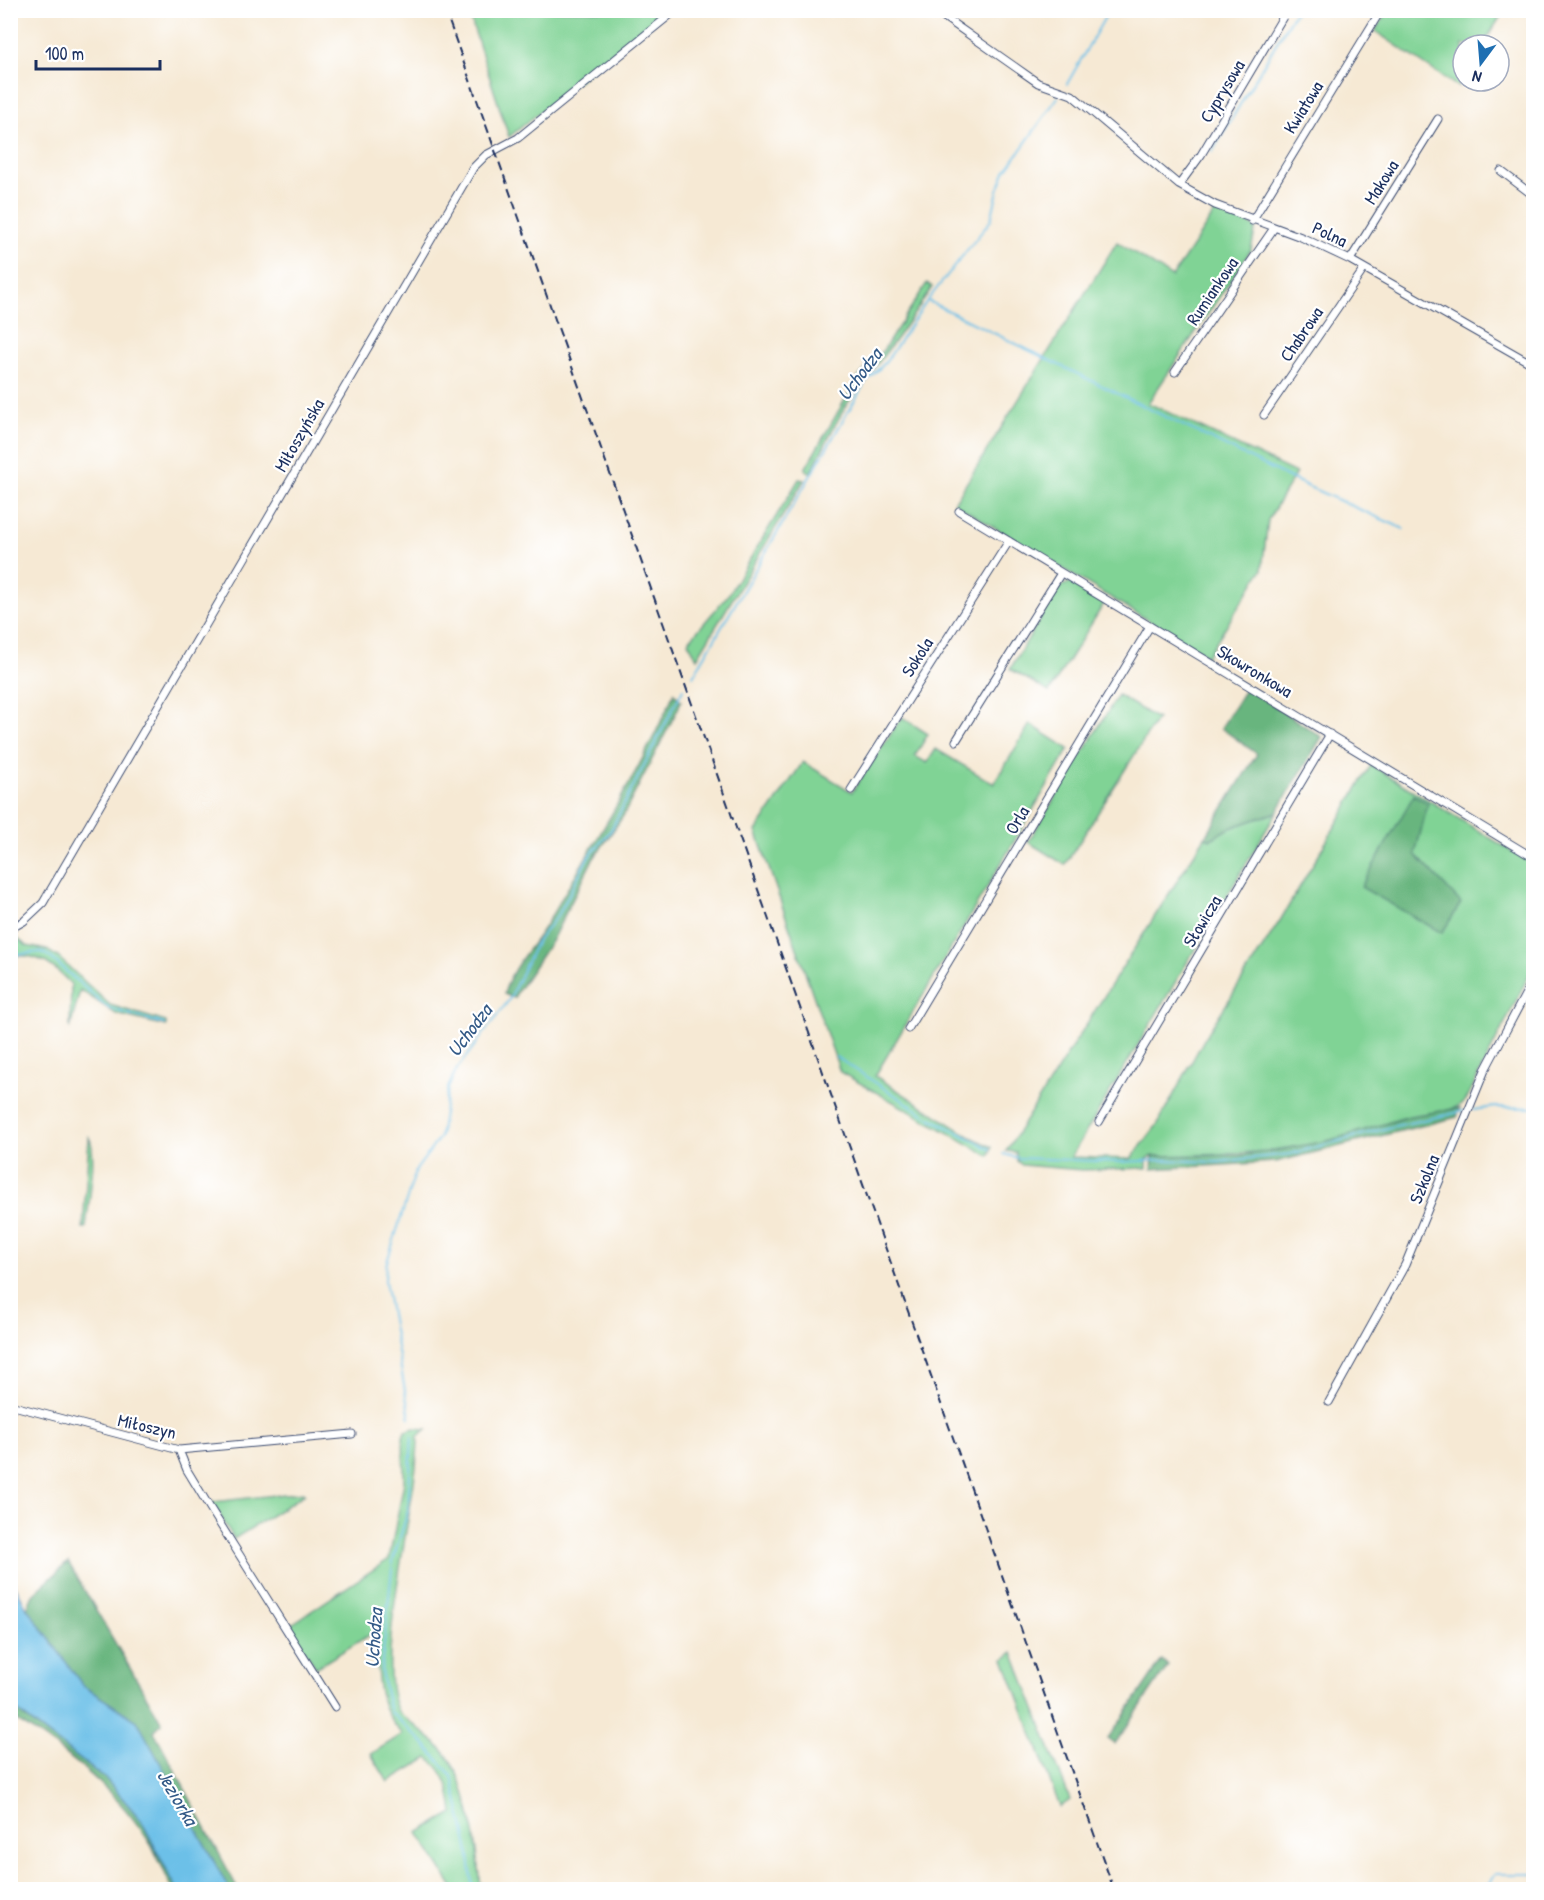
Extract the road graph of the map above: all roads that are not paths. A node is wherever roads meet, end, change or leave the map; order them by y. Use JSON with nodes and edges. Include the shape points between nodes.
{"nodes":[{"id":1,"x":676,"y":10,"type":"edge"},
{"id":2,"x":934,"y":10,"type":"edge"},
{"id":3,"x":1287,"y":10,"type":"edge"},
{"id":4,"x":1381,"y":10,"type":"edge"},
{"id":5,"x":1438,"y":119,"type":"dead end"},
{"id":6,"x":1501,"y":171,"type":"dead end"},
{"id":7,"x":1179,"y":185,"type":"junction"},
{"id":8,"x":1533,"y":196,"type":"edge"},
{"id":9,"x":1252,"y":221,"type":"junction"},
{"id":10,"x":1274,"y":228,"type":"junction"},
{"id":11,"x":1350,"y":260,"type":"junction"},
{"id":12,"x":1364,"y":269,"type":"junction"},
{"id":13,"x":1533,"y":365,"type":"edge"},
{"id":14,"x":1175,"y":372,"type":"dead end"},
{"id":15,"x":1264,"y":415,"type":"dead end"},
{"id":16,"x":960,"y":511,"type":"dead end"},
{"id":17,"x":1009,"y":541,"type":"junction"},
{"id":18,"x":1061,"y":573,"type":"junction"},
{"id":19,"x":1150,"y":626,"type":"junction"},
{"id":20,"x":1330,"y":734,"type":"junction"},
{"id":21,"x":956,"y":741,"type":"dead end"},
{"id":22,"x":850,"y":790,"type":"dead end"},
{"id":23,"x":1533,"y":858,"type":"edge"},
{"id":24,"x":10,"y":929,"type":"edge"},
{"id":25,"x":1533,"y":978,"type":"edge"},
{"id":26,"x":908,"y":1029,"type":"dead end"},
{"id":27,"x":1099,"y":1122,"type":"dead end"},
{"id":28,"x":1329,"y":1402,"type":"dead end"},
{"id":29,"x":10,"y":1405,"type":"edge"},
{"id":30,"x":351,"y":1434,"type":"dead end"},
{"id":31,"x":179,"y":1450,"type":"junction"},
{"id":32,"x":334,"y":1707,"type":"dead end"}],
"edges":[{"from":1,"to":24,"type":"street","name":"Miłoszyńska","via":[[518,138],[486,155],[473,168],[43,903]]},
{"from":2,"to":7,"type":"street","name":"Polna","via":[[1038,83],[1072,95]]},
{"from":3,"to":7,"type":"street","name":"Cyprysowa"},
{"from":4,"to":9,"type":"street","name":"Kwiatowa"},
{"from":5,"to":11,"type":"street","name":"Makowa"},
{"from":6,"to":8,"type":"street"},
{"from":7,"to":9,"type":"street","name":"Polna"},
{"from":9,"to":10,"type":"street","name":"Polna"},
{"from":10,"to":11,"type":"street","name":"Polna"},
{"from":10,"to":14,"type":"street","name":"Rumiankowa"},
{"from":11,"to":12,"type":"street","name":"Polna"},
{"from":12,"to":13,"type":"street","name":"Polna"},
{"from":12,"to":15,"type":"street","name":"Chabrowa"},
{"from":16,"to":17,"type":"street","name":"Skowronkowa"},
{"from":17,"to":18,"type":"street","name":"Skowronkowa"},
{"from":17,"to":22,"type":"street","name":"Sokola"},
{"from":18,"to":19,"type":"street","name":"Skowronkowa"},
{"from":18,"to":21,"type":"street"},
{"from":19,"to":20,"type":"street","name":"Skowronkowa"},
{"from":19,"to":26,"type":"street","name":"Orla"},
{"from":20,"to":23,"type":"street","name":"Skowronkowa"},
{"from":20,"to":27,"type":"street","name":"Słowicza"},
{"from":25,"to":28,"type":"street","name":"Szkolna","via":[[1485,1071],[1405,1265]]},
{"from":29,"to":31,"type":"street","name":"Miłoszyn"},
{"from":30,"to":31,"type":"street","name":"Miłoszyn"},
{"from":31,"to":32,"type":"street","via":[[187,1470]]}]}
